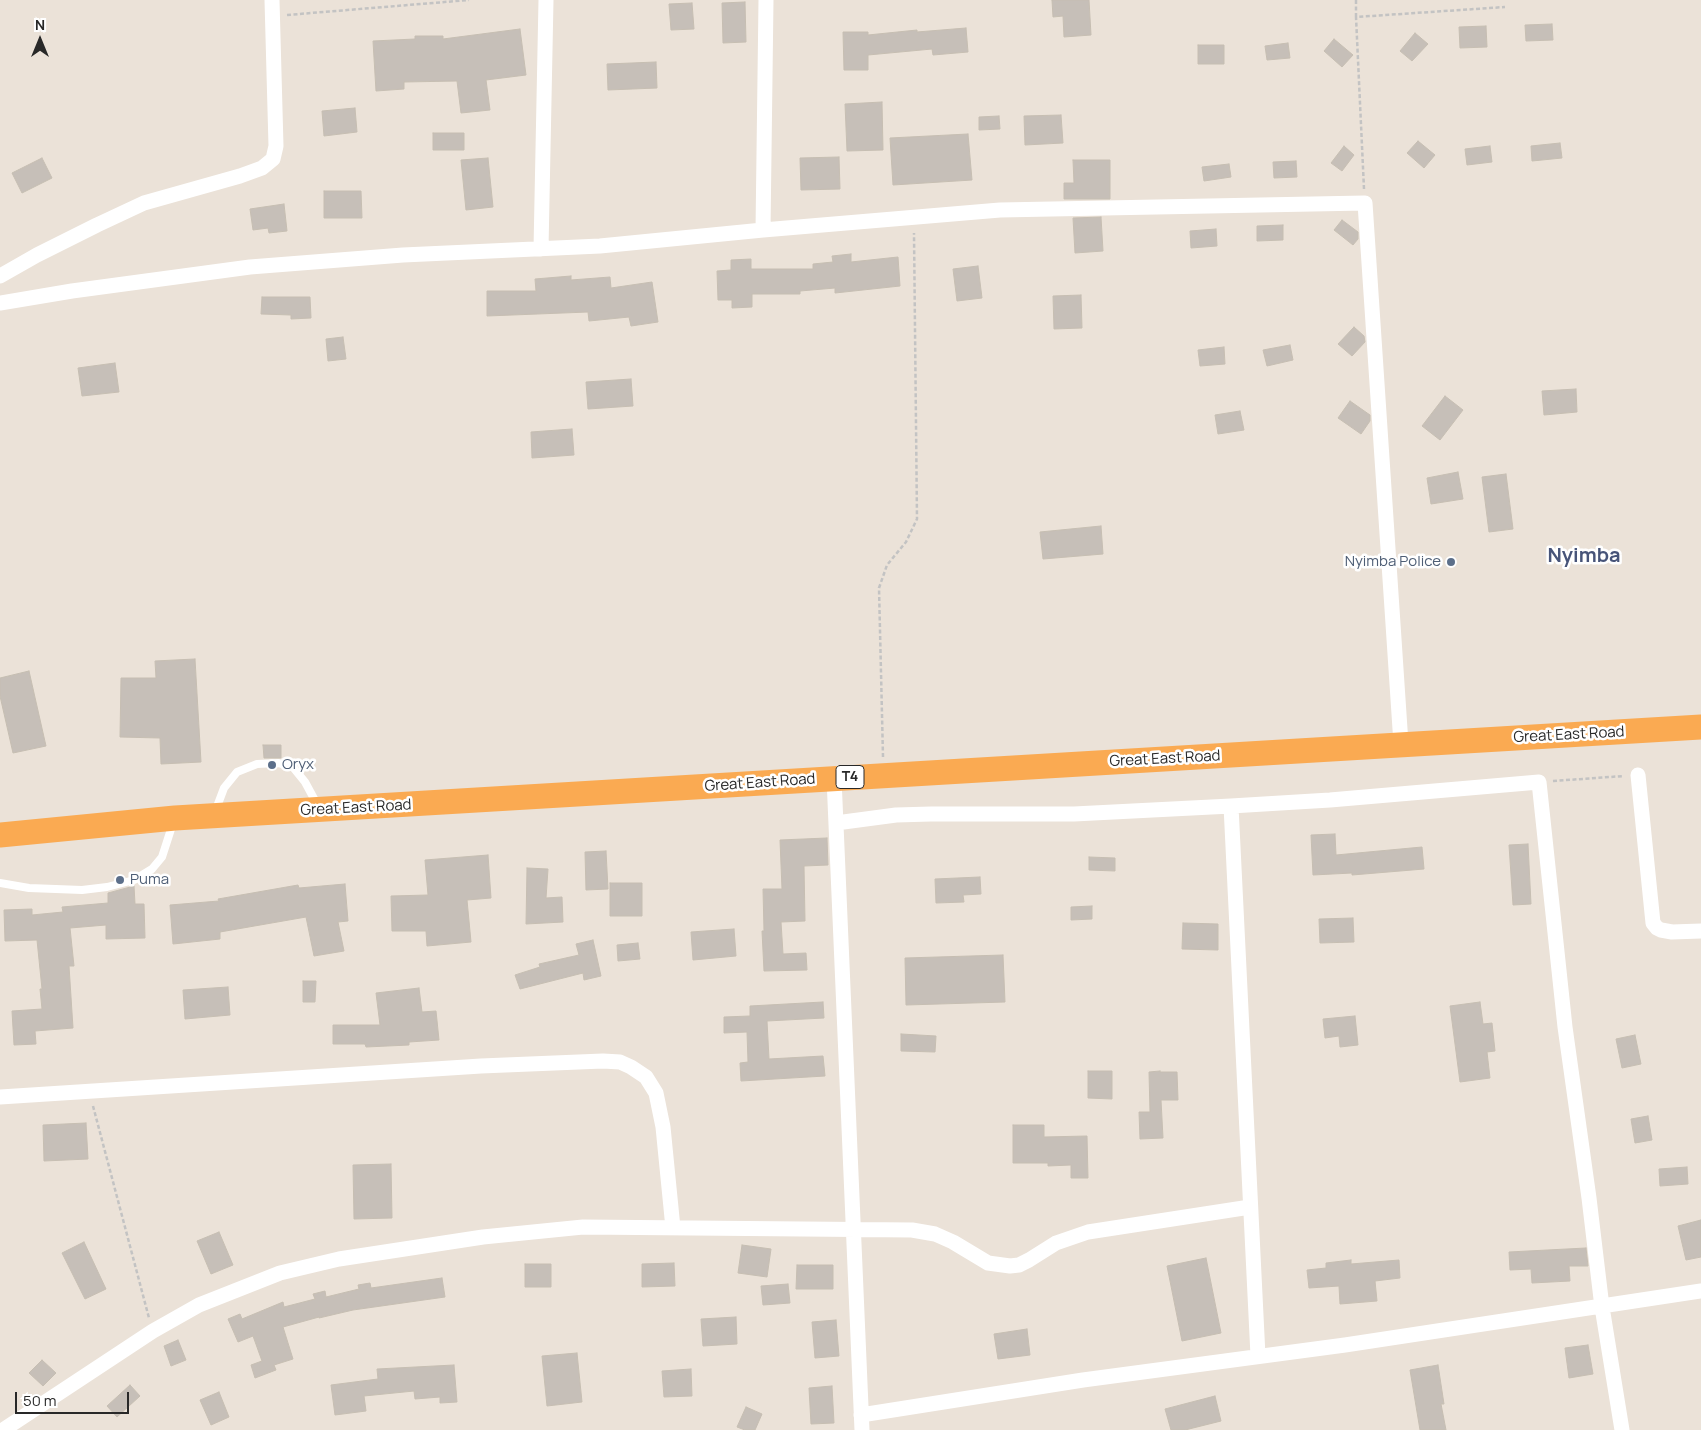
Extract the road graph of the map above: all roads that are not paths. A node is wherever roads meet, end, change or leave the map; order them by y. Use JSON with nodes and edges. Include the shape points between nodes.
{"nodes":[{"id":1,"x":272,"y":0,"type":"edge"},
{"id":2,"x":546,"y":0,"type":"edge"},
{"id":3,"x":766,"y":0,"type":"edge"},
{"id":4,"x":763,"y":230,"type":"junction"},
{"id":5,"x":541,"y":249,"type":"junction"},
{"id":6,"x":0,"y":276,"type":"edge"},
{"id":7,"x":0,"y":303,"type":"edge"},
{"id":8,"x":1701,"y":727,"type":"edge"},
{"id":9,"x":1401,"y":744,"type":"junction"},
{"id":10,"x":1638,"y":775,"type":"road end"},
{"id":11,"x":834,"y":778,"type":"junction"},
{"id":12,"x":1231,"y":806,"type":"junction"},
{"id":13,"x":319,"y":810,"type":"junction"},
{"id":14,"x":213,"y":816,"type":"junction"},
{"id":15,"x":174,"y":818,"type":"junction"},
{"id":16,"x":836,"y":823,"type":"junction"},
{"id":17,"x":0,"y":835,"type":"edge"},
{"id":18,"x":0,"y":883,"type":"edge"},
{"id":19,"x":1701,"y":931,"type":"edge"},
{"id":20,"x":0,"y":1097,"type":"edge"},
{"id":21,"x":1250,"y":1207,"type":"junction"},
{"id":22,"x":672,"y":1228,"type":"junction"},
{"id":23,"x":853,"y":1230,"type":"junction"},
{"id":24,"x":1701,"y":1291,"type":"edge"},
{"id":25,"x":1602,"y":1307,"type":"junction"},
{"id":26,"x":1258,"y":1356,"type":"junction"},
{"id":27,"x":862,"y":1423,"type":"edge"},
{"id":28,"x":3,"y":1430,"type":"edge"},
{"id":29,"x":1622,"y":1430,"type":"edge"}],
"edges":[{"from":1,"to":6,"type":"street","via":[[276,146],[273,159],[248,173],[144,203]]},
{"from":2,"to":5,"type":"street"},
{"from":3,"to":4,"type":"street"},
{"from":4,"to":5,"type":"street"},
{"from":4,"to":9,"type":"street","via":[[1000,210],[1365,203]]},
{"from":5,"to":7,"type":"street","via":[[250,266]]},
{"from":8,"to":9,"type":"highway","name":"Great East Road","number":"T4"},
{"from":9,"to":11,"type":"highway","name":"Great East Road","number":"T4"},
{"from":10,"to":19,"type":"street","via":[[1653,923],[1661,930]]},
{"from":11,"to":13,"type":"highway","name":"Great East Road","number":"T4"},
{"from":11,"to":16,"type":"street"},
{"from":12,"to":16,"type":"street","via":[[1074,814],[931,814]]},
{"from":12,"to":21,"type":"street"},
{"from":12,"to":25,"type":"street","via":[[1539,782],[1565,1028]]},
{"from":13,"to":14,"type":"highway","name":"Great East Road","number":"T4"},
{"from":13,"to":14,"type":"lane","via":[[305,782],[292,766],[278,762],[257,764],[237,772],[224,788]]},
{"from":14,"to":15,"type":"highway","name":"Great East Road","number":"T4"},
{"from":15,"to":17,"type":"highway","name":"Great East Road","number":"T4"},
{"from":15,"to":18,"type":"lane","via":[[162,857],[152,869],[134,880],[82,890],[29,888]]},
{"from":16,"to":23,"type":"street"},
{"from":20,"to":22,"type":"street","via":[[472,1066],[620,1062],[646,1077],[656,1093]]},
{"from":21,"to":23,"type":"street","via":[[1088,1232],[1056,1243],[1019,1265],[1010,1266],[988,1263],[935,1234],[912,1230]]},
{"from":21,"to":26,"type":"street"},
{"from":22,"to":23,"type":"street"},
{"from":22,"to":28,"type":"street","via":[[583,1227],[483,1237],[339,1259],[271,1276],[199,1305],[153,1331]]},
{"from":23,"to":27,"type":"street"},
{"from":24,"to":25,"type":"street"},
{"from":25,"to":26,"type":"street"},
{"from":25,"to":29,"type":"street"},
{"from":26,"to":27,"type":"street","via":[[1083,1380]]}]}
